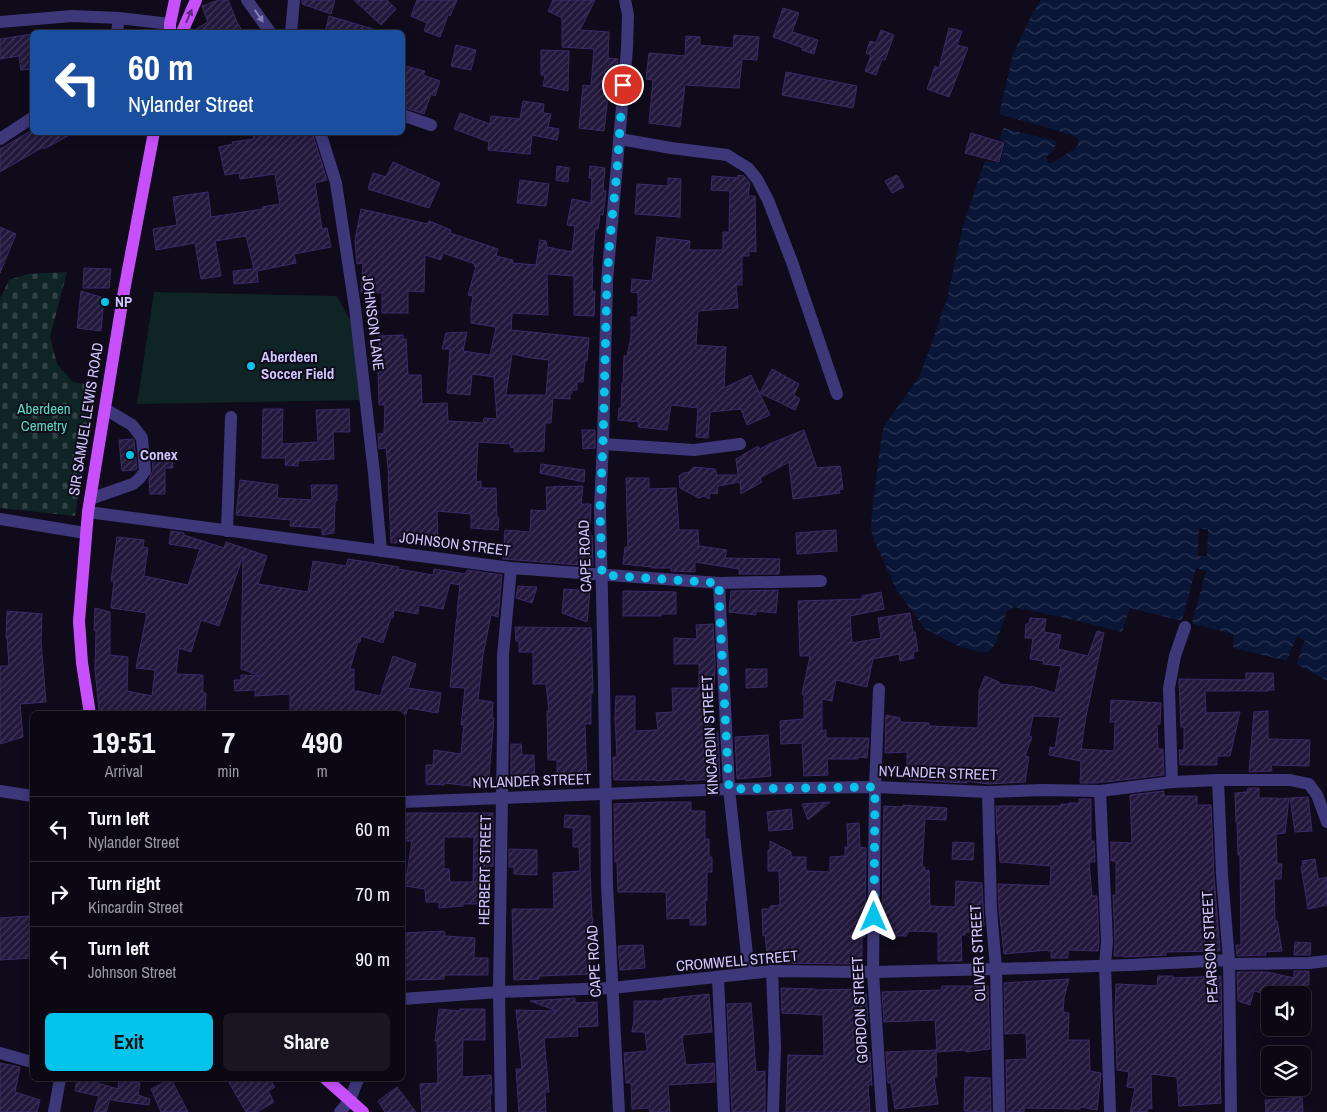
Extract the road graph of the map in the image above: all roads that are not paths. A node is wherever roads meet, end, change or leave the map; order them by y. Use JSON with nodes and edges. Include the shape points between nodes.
{"nodes":[{"id":1,"x":175,"y":0,"type":"edge"},
{"id":2,"x":196,"y":0,"type":"edge"},
{"id":3,"x":248,"y":0,"type":"edge"},
{"id":4,"x":294,"y":0,"type":"edge"},
{"id":5,"x":625,"y":0,"type":"edge"},
{"id":6,"x":119,"y":18,"type":"junction"},
{"id":7,"x":0,"y":22,"type":"edge"},
{"id":8,"x":170,"y":28,"type":"edge"},
{"id":9,"x":117,"y":30,"type":"edge"},
{"id":10,"x":183,"y":30,"type":"edge"},
{"id":11,"x":269,"y":30,"type":"edge"},
{"id":12,"x":290,"y":30,"type":"edge"},
{"id":13,"x":405,"y":116,"type":"edge"},
{"id":14,"x":30,"y":119,"type":"edge"},
{"id":15,"x":430,"y":125,"type":"dead end"},
{"id":16,"x":153,"y":135,"type":"edge"},
{"id":17,"x":321,"y":135,"type":"edge"},
{"id":18,"x":0,"y":138,"type":"edge"},
{"id":19,"x":620,"y":140,"type":"junction"},
{"id":20,"x":837,"y":394,"type":"dead end"},
{"id":21,"x":104,"y":409,"type":"junction"},
{"id":22,"x":231,"y":417,"type":"dead end"},
{"id":23,"x":603,"y":444,"type":"junction"},
{"id":24,"x":740,"y":444,"type":"dead end"},
{"id":25,"x":89,"y":505,"type":"junction"},
{"id":26,"x":0,"y":519,"type":"edge"},
{"id":27,"x":227,"y":530,"type":"junction"},
{"id":28,"x":86,"y":533,"type":"junction"},
{"id":29,"x":381,"y":551,"type":"junction"},
{"id":30,"x":511,"y":568,"type":"junction"},
{"id":31,"x":602,"y":575,"type":"junction"},
{"id":32,"x":821,"y":581,"type":"dead end"},
{"id":33,"x":719,"y":583,"type":"junction"},
{"id":34,"x":1185,"y":627,"type":"dead end"},
{"id":35,"x":880,"y":689,"type":"dead end"},
{"id":36,"x":90,"y":711,"type":"edge"},
{"id":37,"x":1218,"y":780,"type":"junction"},
{"id":38,"x":1172,"y":782,"type":"junction"},
{"id":39,"x":875,"y":787,"type":"junction"},
{"id":40,"x":729,"y":789,"type":"junction"},
{"id":41,"x":0,"y":791,"type":"edge"},
{"id":42,"x":1100,"y":791,"type":"junction"},
{"id":43,"x":988,"y":792,"type":"junction"},
{"id":44,"x":605,"y":794,"type":"junction"},
{"id":45,"x":30,"y":796,"type":"edge"},
{"id":46,"x":502,"y":798,"type":"junction"},
{"id":47,"x":405,"y":802,"type":"edge"},
{"id":48,"x":1327,"y":822,"type":"edge"},
{"id":49,"x":1327,"y":961,"type":"edge"},
{"id":50,"x":1229,"y":962,"type":"junction"},
{"id":51,"x":1105,"y":966,"type":"junction"},
{"id":52,"x":996,"y":969,"type":"junction"},
{"id":53,"x":772,"y":971,"type":"junction"},
{"id":54,"x":873,"y":972,"type":"junction"},
{"id":55,"x":749,"y":974,"type":"junction"},
{"id":56,"x":718,"y":977,"type":"junction"},
{"id":57,"x":612,"y":988,"type":"junction"},
{"id":58,"x":499,"y":992,"type":"junction"},
{"id":59,"x":405,"y":999,"type":"edge"},
{"id":60,"x":0,"y":1054,"type":"edge"},
{"id":61,"x":30,"y":1062,"type":"edge"},
{"id":62,"x":60,"y":1081,"type":"edge"},
{"id":63,"x":328,"y":1081,"type":"edge"},
{"id":64,"x":357,"y":1081,"type":"edge"},
{"id":65,"x":350,"y":1100,"type":"junction"},
{"id":66,"x":54,"y":1112,"type":"edge"},
{"id":67,"x":340,"y":1112,"type":"edge"},
{"id":68,"x":363,"y":1112,"type":"edge"},
{"id":69,"x":501,"y":1112,"type":"edge"},
{"id":70,"x":619,"y":1112,"type":"edge"},
{"id":71,"x":724,"y":1112,"type":"edge"},
{"id":72,"x":773,"y":1112,"type":"edge"},
{"id":73,"x":882,"y":1112,"type":"edge"},
{"id":74,"x":999,"y":1112,"type":"edge"},
{"id":75,"x":1110,"y":1112,"type":"edge"},
{"id":76,"x":1231,"y":1112,"type":"edge"}],
"edges":[{"from":1,"to":8,"type":"main road"},
{"from":10,"to":2,"type":"main road","one_way":true},
{"from":3,"to":11,"type":"street","one_way":true},
{"from":4,"to":12,"type":"street"},
{"from":5,"to":19,"type":"street","name":"CAPE ROAD","via":[[627,48]]},
{"from":6,"to":7,"type":"street","via":[[72,16]]},
{"from":6,"to":8,"type":"street"},
{"from":6,"to":9,"type":"street"},
{"from":13,"to":15,"type":"street"},
{"from":14,"to":18,"type":"street"},
{"from":16,"to":21,"type":"main road","name":"SIR SAMUEL LEWIS ROAD"},
{"from":17,"to":29,"type":"street","name":"JOHNSON LANE","via":[[336,184],[355,308]]},
{"from":19,"to":20,"type":"street","via":[[727,155],[748,168],[768,200]]},
{"from":19,"to":23,"type":"street","name":"CAPE ROAD","via":[[607,281]]},
{"from":21,"to":25,"type":"main road","name":"SIR SAMUEL LEWIS ROAD"},
{"from":21,"to":25,"type":"street","via":[[132,425],[142,438],[145,471],[133,484]]},
{"from":22,"to":27,"type":"street"},
{"from":23,"to":24,"type":"street","via":[[694,450]]},
{"from":23,"to":31,"type":"street","name":"CAPE ROAD","via":[[600,508]]},
{"from":25,"to":27,"type":"street","name":"JOHNSON STREET"},
{"from":25,"to":28,"type":"main road","name":"SIR SAMUEL LEWIS ROAD"},
{"from":26,"to":28,"type":"street"},
{"from":27,"to":29,"type":"street","name":"JOHNSON STREET"},
{"from":28,"to":36,"type":"main road","name":"SIR SAMUEL LEWIS ROAD","via":[[78,621]]},
{"from":29,"to":30,"type":"street","name":"JOHNSON STREET"},
{"from":30,"to":31,"type":"street","name":"JOHNSON STREET"},
{"from":30,"to":46,"type":"street","name":"HERBERT STREET","via":[[503,656]]},
{"from":31,"to":33,"type":"street","name":"JOHNSON STREET"},
{"from":31,"to":44,"type":"street","name":"CAPE ROAD"},
{"from":32,"to":33,"type":"street","name":"JOHNSON STREET"},
{"from":33,"to":40,"type":"street","name":"KINCARDIN STREET"},
{"from":34,"to":38,"type":"street","via":[[1168,688]]},
{"from":35,"to":39,"type":"street","name":"GORDON STREET"},
{"from":37,"to":38,"type":"street","name":"NYLANDER STREET"},
{"from":37,"to":48,"type":"street","name":"NYLANDER STREET","via":[[1290,780],[1309,784],[1317,795]]},
{"from":37,"to":50,"type":"street","name":"PEARSON STREET"},
{"from":38,"to":42,"type":"street","name":"NYLANDER STREET"},
{"from":39,"to":40,"type":"street","name":"NYLANDER STREET"},
{"from":39,"to":43,"type":"street","name":"NYLANDER STREET"},
{"from":39,"to":54,"type":"street","name":"GORDON STREET"},
{"from":40,"to":44,"type":"street","name":"NYLANDER STREET"},
{"from":40,"to":55,"type":"street","name":"KINCARDIN STREET"},
{"from":41,"to":45,"type":"street"},
{"from":42,"to":43,"type":"street","name":"NYLANDER STREET"},
{"from":42,"to":51,"type":"street","via":[[1107,941]]},
{"from":43,"to":52,"type":"street","name":"OLIVER STREET"},
{"from":44,"to":46,"type":"street","name":"NYLANDER STREET"},
{"from":44,"to":57,"type":"street","name":"CAPE ROAD"},
{"from":46,"to":47,"type":"street","name":"NYLANDER STREET"},
{"from":46,"to":58,"type":"street","name":"HERBERT STREET"},
{"from":49,"to":50,"type":"street"},
{"from":50,"to":51,"type":"street","name":"CROMWELL STREET"},
{"from":50,"to":76,"type":"street","name":"PEARSON STREET"},
{"from":51,"to":52,"type":"street","name":"CROMWELL STREET"},
{"from":51,"to":75,"type":"street"},
{"from":52,"to":54,"type":"street","name":"CROMWELL STREET"},
{"from":52,"to":74,"type":"street","name":"OLIVER STREET"},
{"from":53,"to":54,"type":"street","name":"CROMWELL STREET"},
{"from":53,"to":55,"type":"street","name":"CROMWELL STREET"},
{"from":53,"to":72,"type":"street"},
{"from":54,"to":73,"type":"street","name":"GORDON STREET"},
{"from":55,"to":56,"type":"street","name":"CROMWELL STREET"},
{"from":56,"to":57,"type":"street","name":"CROMWELL STREET"},
{"from":56,"to":71,"type":"street"},
{"from":57,"to":58,"type":"street","name":"CROMWELL STREET"},
{"from":57,"to":70,"type":"street","name":"CAPE ROAD"},
{"from":58,"to":59,"type":"street","name":"CROMWELL STREET"},
{"from":58,"to":69,"type":"street","name":"HERBERT STREET"},
{"from":60,"to":61,"type":"street"},
{"from":62,"to":66,"type":"street"},
{"from":63,"to":65,"type":"main road"},
{"from":64,"to":65,"type":"street"},
{"from":65,"to":67,"type":"street"},
{"from":65,"to":68,"type":"main road"}]}
